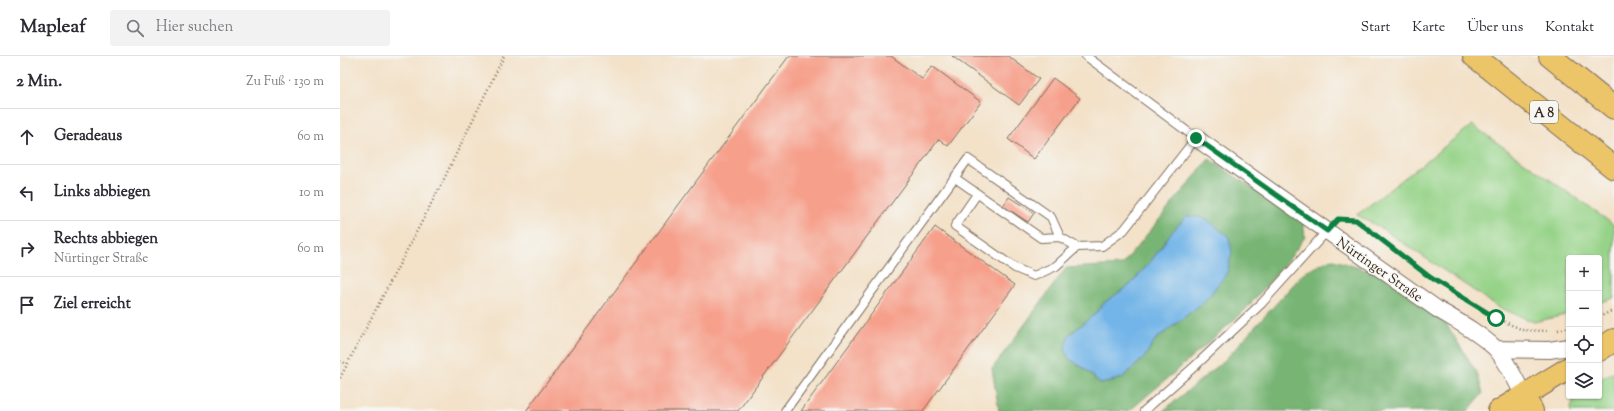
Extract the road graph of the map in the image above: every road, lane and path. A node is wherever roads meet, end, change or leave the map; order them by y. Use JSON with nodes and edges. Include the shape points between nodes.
{"nodes":[{"id":1,"x":504,"y":56,"type":"edge"},
{"id":2,"x":1086,"y":56,"type":"edge"},
{"id":3,"x":1474,"y":56,"type":"edge"},
{"id":4,"x":1550,"y":56,"type":"edge"},
{"id":5,"x":1614,"y":108,"type":"edge"},
{"id":6,"x":1196,"y":138,"type":"junction"},
{"id":7,"x":1614,"y":168,"type":"edge"},
{"id":8,"x":955,"y":178,"type":"junction"},
{"id":9,"x":977,"y":194,"type":"junction"},
{"id":10,"x":1327,"y":231,"type":"junction"},
{"id":11,"x":1060,"y":237,"type":"junction"},
{"id":12,"x":1077,"y":246,"type":"junction"},
{"id":13,"x":1614,"y":310,"type":"edge"},
{"id":14,"x":1602,"y":316,"type":"edge"},
{"id":15,"x":1566,"y":328,"type":"edge"},
{"id":16,"x":1614,"y":331,"type":"edge"},
{"id":17,"x":1602,"y":335,"type":"edge"},
{"id":18,"x":1614,"y":340,"type":"edge"},
{"id":19,"x":1566,"y":347,"type":"edge"},
{"id":20,"x":1602,"y":348,"type":"edge"},
{"id":21,"x":1496,"y":350,"type":"junction"},
{"id":22,"x":340,"y":361,"type":"edge"},
{"id":23,"x":347,"y":364,"type":"junction"},
{"id":24,"x":1566,"y":371,"type":"edge"},
{"id":25,"x":340,"y":378,"type":"edge"},
{"id":26,"x":1528,"y":403,"type":"edge"},
{"id":27,"x":785,"y":411,"type":"edge"},
{"id":28,"x":1144,"y":411,"type":"edge"},
{"id":29,"x":1500,"y":411,"type":"edge"}],
"edges":[{"from":1,"to":23,"type":"path","via":[[442,183]]},
{"from":2,"to":6,"type":"lane","name":"Nürtinger Straße"},
{"from":3,"to":7,"type":"main road","number":"A 8"},
{"from":4,"to":5,"type":"main road"},
{"from":6,"to":10,"type":"street","name":"Nürtinger Straße"},
{"from":6,"to":12,"type":"lane","via":[[1124,230],[1102,246]]},
{"from":8,"to":9,"type":"lane"},
{"from":8,"to":11,"type":"lane","via":[[968,159],[1051,217]]},
{"from":8,"to":27,"type":"lane"},
{"from":9,"to":11,"type":"lane","via":[[1041,238]]},
{"from":9,"to":12,"type":"lane","via":[[955,226],[1015,268],[1034,276],[1056,266]]},
{"from":10,"to":15,"type":"path","via":[[1338,219],[1356,220],[1431,278],[1496,318],[1523,330],[1551,332]]},
{"from":10,"to":21,"type":"street","name":"Nürtinger Straße","via":[[1437,309],[1475,332]]},
{"from":10,"to":28,"type":"lane","via":[[1262,303]]},
{"from":11,"to":12,"type":"lane"},
{"from":13,"to":14,"type":"path"},
{"from":16,"to":17,"type":"street"},
{"from":18,"to":20,"type":"main road"},
{"from":19,"to":21,"type":"street"},
{"from":21,"to":26,"type":"street","name":"Nürtinger Straße"},
{"from":22,"to":23,"type":"path"},
{"from":23,"to":25,"type":"path"},
{"from":24,"to":26,"type":"main road"},
{"from":26,"to":29,"type":"main road"}]}
